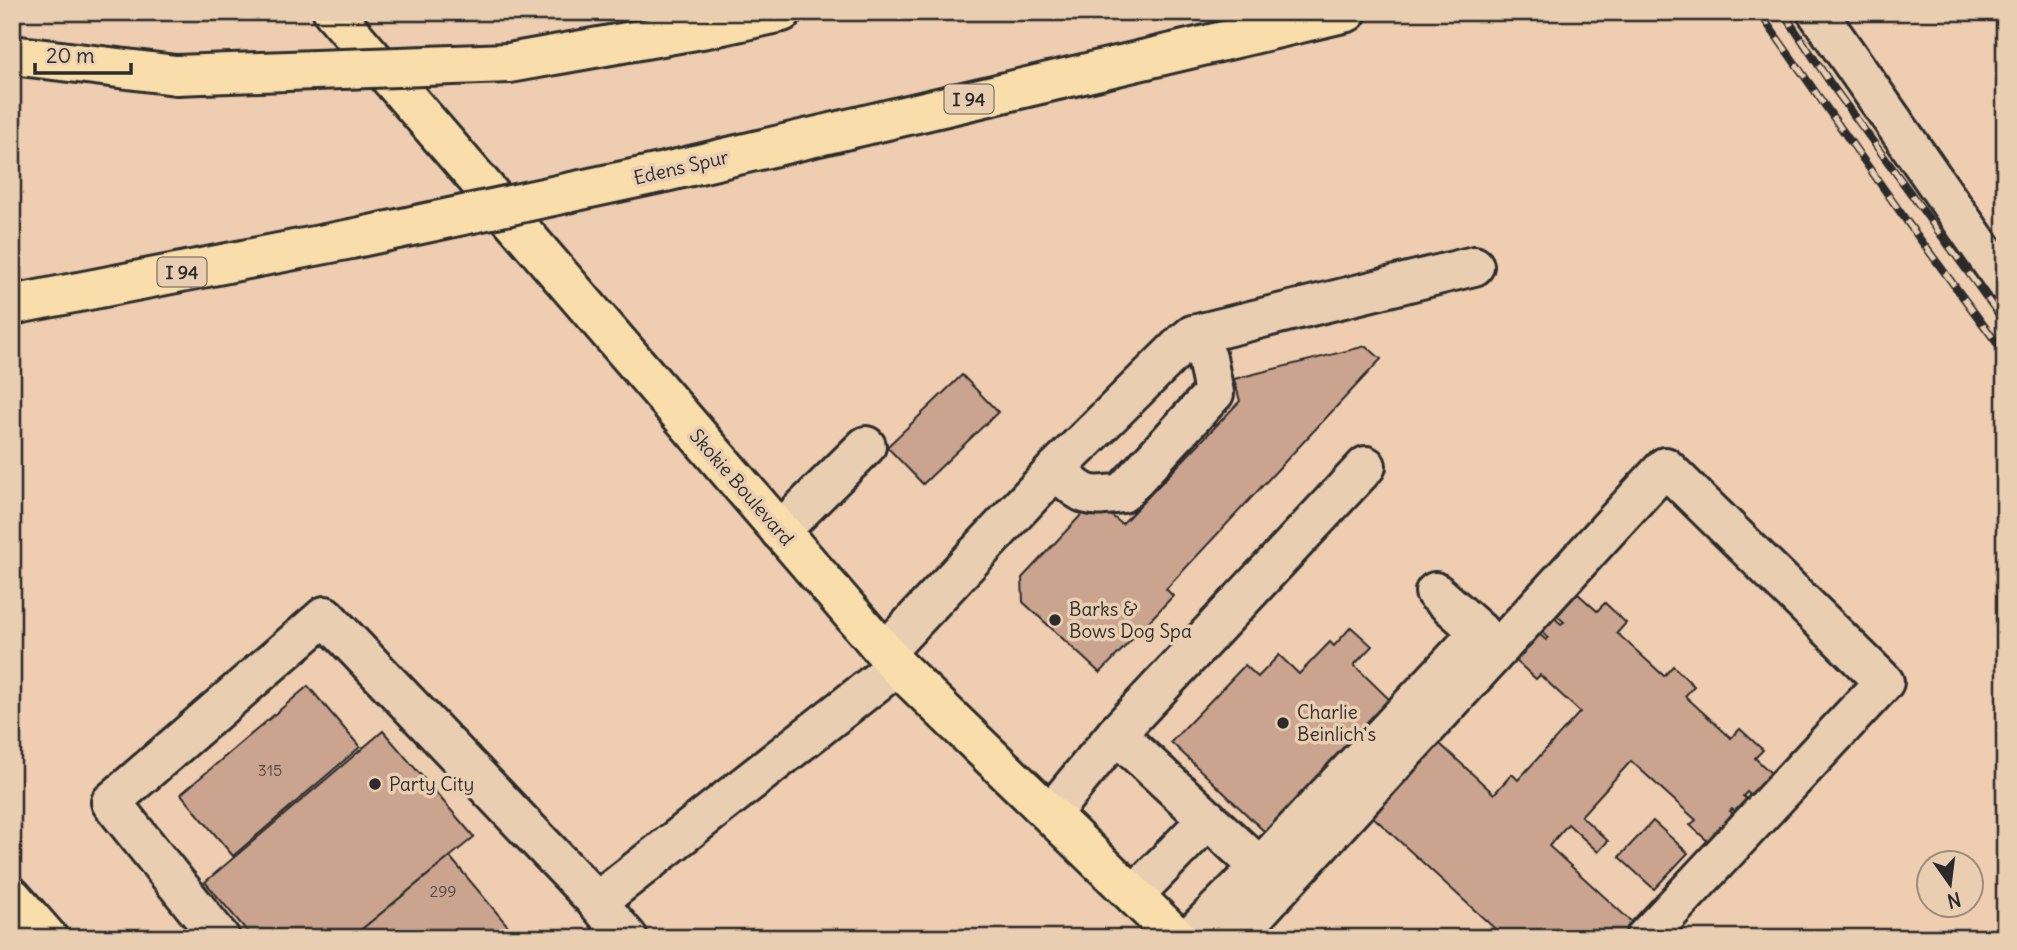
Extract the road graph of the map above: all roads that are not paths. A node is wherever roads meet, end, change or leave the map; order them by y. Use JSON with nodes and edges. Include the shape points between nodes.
{"nodes":[{"id":1,"x":333,"y":12,"type":"edge"},
{"id":2,"x":782,"y":12,"type":"edge"},
{"id":3,"x":1347,"y":12,"type":"edge"},
{"id":4,"x":1817,"y":12,"type":"edge"},
{"id":5,"x":12,"y":55,"type":"edge"},
{"id":6,"x":1474,"y":266,"type":"dead end"},
{"id":7,"x":2005,"y":282,"type":"edge"},
{"id":8,"x":12,"y":305,"type":"edge"},
{"id":9,"x":1193,"y":335,"type":"junction"},
{"id":10,"x":866,"y":446,"type":"dead end"},
{"id":11,"x":1366,"y":466,"type":"dead end"},
{"id":12,"x":1055,"y":470,"type":"junction"},
{"id":13,"x":780,"y":531,"type":"junction"},
{"id":14,"x":1435,"y":592,"type":"dead end"},
{"id":15,"x":891,"y":659,"type":"junction"},
{"id":16,"x":1116,"y":734,"type":"junction"},
{"id":17,"x":1051,"y":813,"type":"junction"},
{"id":18,"x":1208,"y":819,"type":"junction"},
{"id":19,"x":1270,"y":877,"type":"junction"},
{"id":20,"x":1134,"y":895,"type":"junction"},
{"id":21,"x":12,"y":897,"type":"edge"},
{"id":22,"x":597,"y":902,"type":"junction"},
{"id":23,"x":48,"y":938,"type":"edge"},
{"id":24,"x":220,"y":938,"type":"edge"},
{"id":25,"x":628,"y":938,"type":"edge"},
{"id":26,"x":1178,"y":938,"type":"edge"},
{"id":27,"x":1189,"y":938,"type":"edge"},
{"id":28,"x":1234,"y":938,"type":"edge"},
{"id":29,"x":1645,"y":938,"type":"edge"}],
"edges":[{"from":1,"to":13,"type":"main road","name":"Skokie Boulevard"},
{"from":2,"to":5,"type":"main road","bridge":true,"via":[[509,63],[176,75]]},
{"from":3,"to":8,"type":"main road","name":"Edens Spur","number":"I 94","bridge":true,"via":[[665,172]]},
{"from":4,"to":7,"type":"lane"},
{"from":6,"to":9,"type":"lane"},
{"from":9,"to":12,"type":"lane"},
{"from":9,"to":12,"type":"lane","via":[[1207,358],[1214,393],[1122,493],[1084,495]]},
{"from":10,"to":13,"type":"lane"},
{"from":11,"to":16,"type":"lane"},
{"from":12,"to":15,"type":"lane"},
{"from":13,"to":15,"type":"main road","name":"Skokie Boulevard"},
{"from":14,"to":19,"type":"lane","via":[[1480,632]]},
{"from":15,"to":17,"type":"main road","name":"Skokie Boulevard"},
{"from":15,"to":22,"type":"lane"},
{"from":16,"to":17,"type":"lane"},
{"from":16,"to":18,"type":"lane"},
{"from":17,"to":20,"type":"main road","name":"Skokie Boulevard"},
{"from":18,"to":19,"type":"lane"},
{"from":18,"to":20,"type":"lane"},
{"from":19,"to":27,"type":"lane"},
{"from":19,"to":28,"type":"lane"},
{"from":19,"to":29,"type":"lane","via":[[1665,467],[1884,682]]},
{"from":20,"to":26,"type":"main road","name":"Skokie Boulevard"},
{"from":21,"to":23,"type":"main road"},
{"from":22,"to":24,"type":"lane","via":[[325,616],[111,802]]},
{"from":22,"to":25,"type":"lane"}]}
